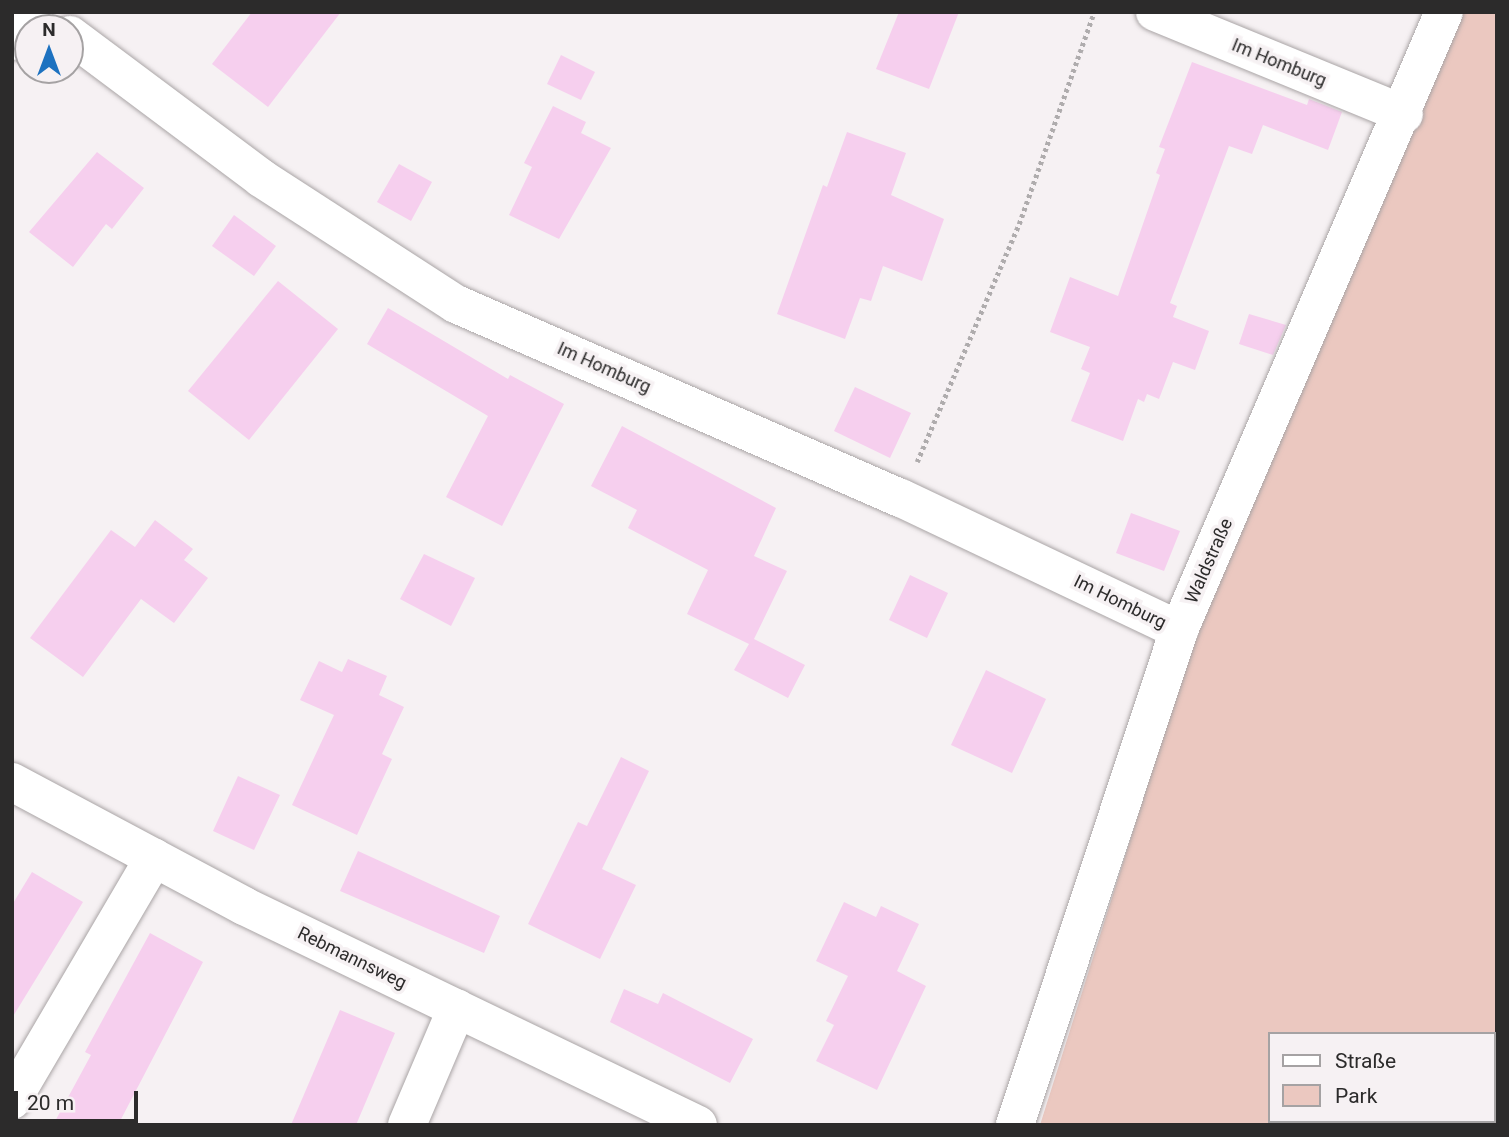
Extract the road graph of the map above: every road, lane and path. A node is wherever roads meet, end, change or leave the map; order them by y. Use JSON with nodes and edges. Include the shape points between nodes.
{"nodes":[{"id":1,"x":33,"y":12,"type":"edge"},
{"id":2,"x":1094,"y":12,"type":"edge"},
{"id":3,"x":1155,"y":12,"type":"edge"},
{"id":4,"x":1444,"y":12,"type":"edge"},
{"id":5,"x":12,"y":41,"type":"edge"},
{"id":6,"x":84,"y":45,"type":"edge"},
{"id":7,"x":1404,"y":114,"type":"junction"},
{"id":8,"x":901,"y":498,"type":"junction"},
{"id":9,"x":1179,"y":630,"type":"junction"},
{"id":10,"x":12,"y":782,"type":"edge"},
{"id":11,"x":154,"y":858,"type":"junction"},
{"id":12,"x":457,"y":1009,"type":"junction"},
{"id":13,"x":12,"y":1100,"type":"edge"},
{"id":14,"x":407,"y":1125,"type":"edge"},
{"id":15,"x":698,"y":1125,"type":"edge"},
{"id":16,"x":1015,"y":1125,"type":"edge"}],
"edges":[{"from":1,"to":5,"type":"street"},
{"from":2,"to":8,"type":"path","via":[[1019,224]]},
{"from":3,"to":7,"type":"street","name":"Im Homburg"},
{"from":4,"to":7,"type":"street","name":"Waldstraße"},
{"from":6,"to":8,"type":"street","name":"Im Homburg","via":[[261,178],[456,304]]},
{"from":7,"to":9,"type":"street","name":"Waldstraße"},
{"from":8,"to":9,"type":"street","name":"Im Homburg"},
{"from":9,"to":16,"type":"street","name":"Waldstraße"},
{"from":10,"to":11,"type":"street","name":"Rebmannsweg"},
{"from":11,"to":12,"type":"street","name":"Rebmannsweg"},
{"from":11,"to":13,"type":"street"},
{"from":12,"to":14,"type":"street"},
{"from":12,"to":15,"type":"street","name":"Rebmannsweg"}]}
